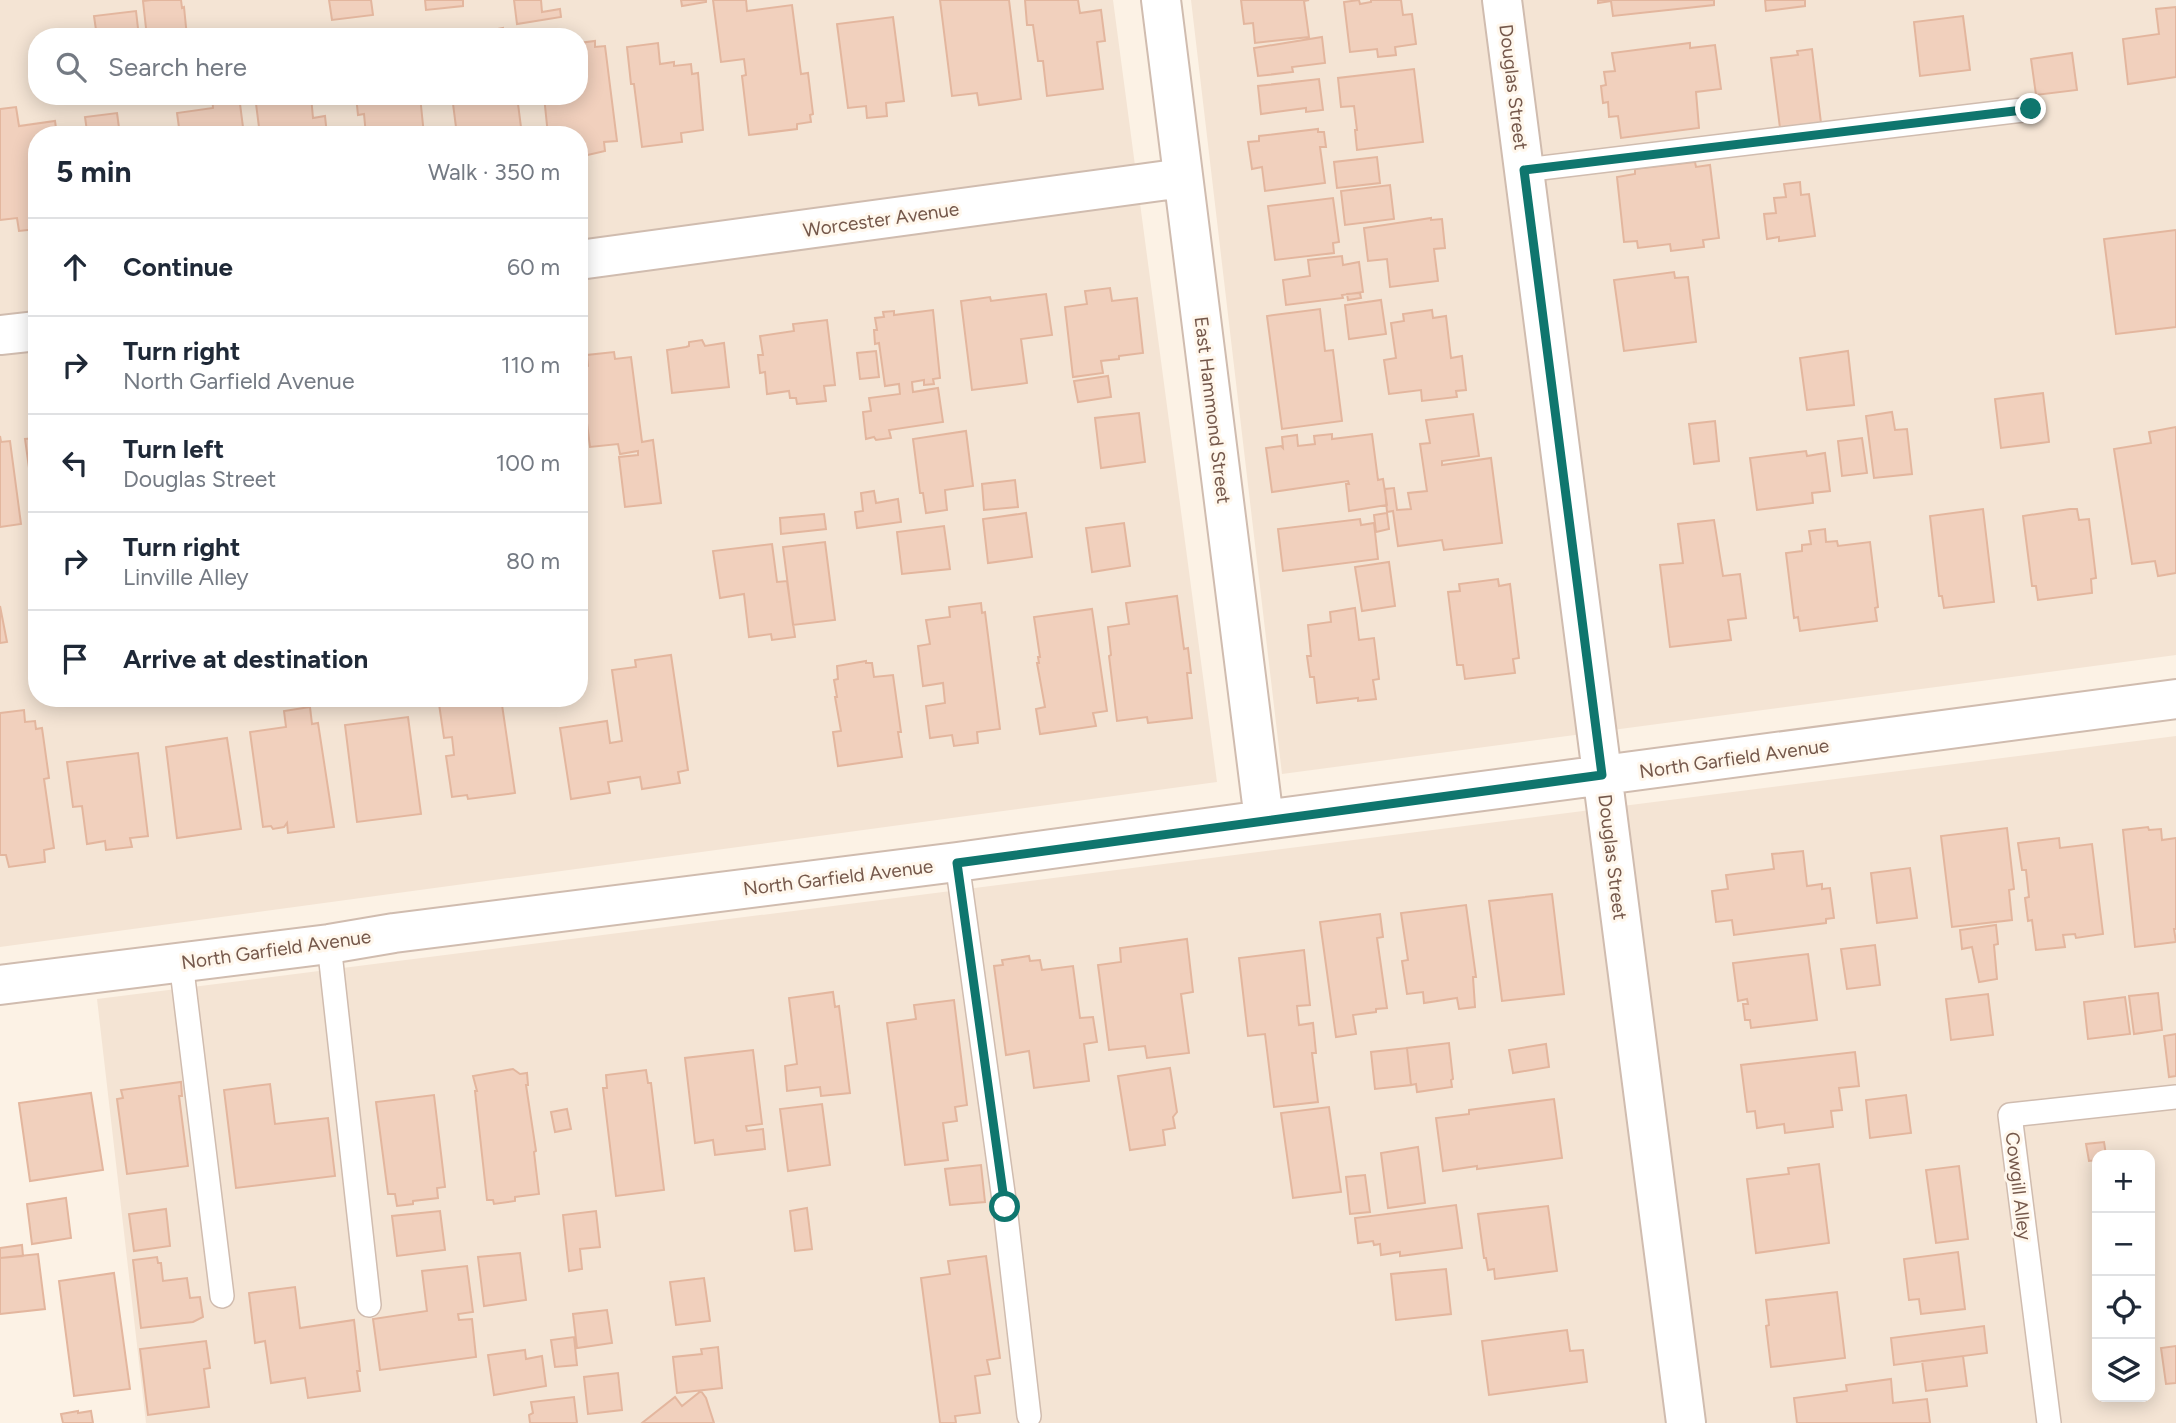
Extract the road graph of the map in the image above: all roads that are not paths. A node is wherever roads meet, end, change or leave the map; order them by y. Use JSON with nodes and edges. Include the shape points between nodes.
{"nodes":[{"id":1,"x":1161,"y":0,"type":"edge"},
{"id":2,"x":1502,"y":0,"type":"edge"},
{"id":3,"x":2031,"y":109,"type":"dead end"},
{"id":4,"x":1524,"y":170,"type":"junction"},
{"id":5,"x":1183,"y":178,"type":"junction"},
{"id":6,"x":588,"y":259,"type":"edge"},
{"id":7,"x":28,"y":332,"type":"edge"},
{"id":8,"x":0,"y":335,"type":"edge"},
{"id":9,"x":2176,"y":699,"type":"edge"},
{"id":10,"x":1602,"y":775,"type":"junction"},
{"id":11,"x":1265,"y":820,"type":"junction"},
{"id":12,"x":957,"y":863,"type":"junction"},
{"id":13,"x":329,"y":944,"type":"junction"},
{"id":14,"x":181,"y":962,"type":"junction"},
{"id":15,"x":0,"y":985,"type":"edge"},
{"id":16,"x":2176,"y":1097,"type":"edge"},
{"id":17,"x":222,"y":1296,"type":"dead end"},
{"id":18,"x":369,"y":1305,"type":"dead end"},
{"id":19,"x":1029,"y":1416,"type":"dead end"},
{"id":20,"x":1686,"y":1423,"type":"edge"},
{"id":21,"x":2049,"y":1423,"type":"edge"}],
"edges":[{"from":1,"to":5,"type":"street","name":"East Hammond Street"},
{"from":2,"to":4,"type":"street","name":"Douglas Street"},
{"from":3,"to":4,"type":"lane"},
{"from":4,"to":10,"type":"street","name":"Douglas Street"},
{"from":5,"to":6,"type":"street","name":"Worcester Avenue"},
{"from":5,"to":11,"type":"street","name":"East Hammond Street"},
{"from":7,"to":8,"type":"street"},
{"from":9,"to":10,"type":"street","name":"North Garfield Avenue"},
{"from":10,"to":11,"type":"street","name":"North Garfield Avenue"},
{"from":10,"to":20,"type":"street","name":"Douglas Street"},
{"from":11,"to":12,"type":"street","name":"North Garfield Avenue"},
{"from":12,"to":13,"type":"street","name":"North Garfield Avenue"},
{"from":12,"to":19,"type":"lane"},
{"from":13,"to":14,"type":"street","name":"North Garfield Avenue"},
{"from":13,"to":18,"type":"lane"},
{"from":14,"to":15,"type":"street","name":"North Garfield Avenue"},
{"from":14,"to":17,"type":"lane"},
{"from":16,"to":21,"type":"lane","name":"Cowgill Alley","via":[[2010,1115]]}]}
